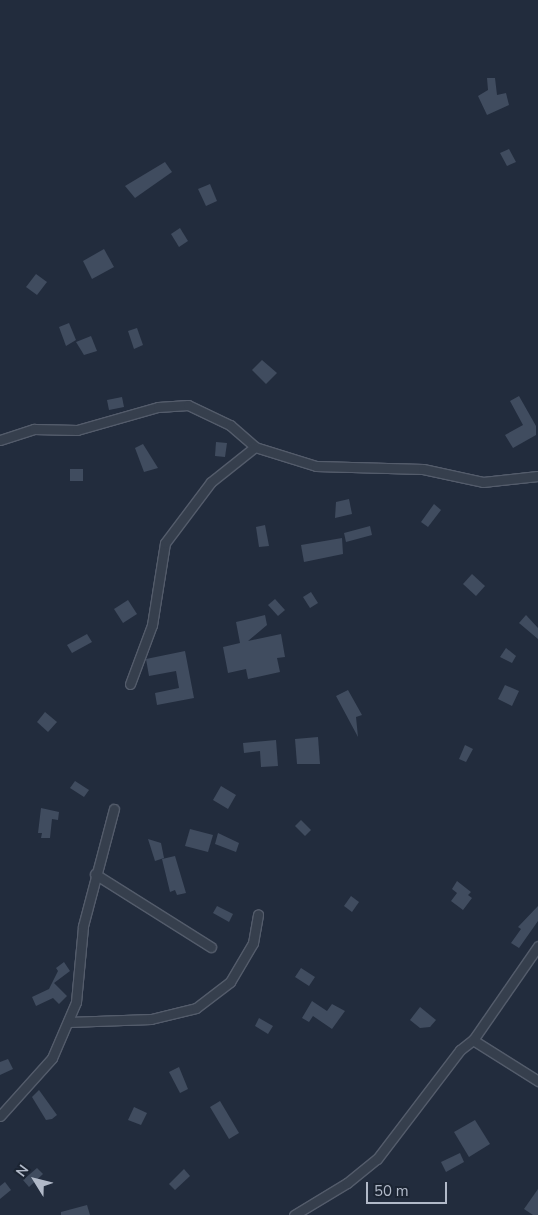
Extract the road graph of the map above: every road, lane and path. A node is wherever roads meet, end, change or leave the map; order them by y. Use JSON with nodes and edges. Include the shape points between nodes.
{"nodes":[{"id":1,"x":0,"y":440,"type":"edge"},
{"id":2,"x":255,"y":447,"type":"junction"},
{"id":3,"x":538,"y":476,"type":"edge"},
{"id":4,"x":130,"y":684,"type":"dead end"},
{"id":5,"x":114,"y":809,"type":"dead end"},
{"id":6,"x":95,"y":874,"type":"junction"},
{"id":7,"x":258,"y":914,"type":"dead end"},
{"id":8,"x":538,"y":946,"type":"edge"},
{"id":9,"x":211,"y":947,"type":"dead end"},
{"id":10,"x":68,"y":1022,"type":"junction"},
{"id":11,"x":473,"y":1040,"type":"junction"},
{"id":12,"x":538,"y":1081,"type":"edge"},
{"id":13,"x":0,"y":1116,"type":"edge"},
{"id":14,"x":294,"y":1215,"type":"edge"}],
"edges":[{"from":1,"to":2,"type":"street","via":[[34,429],[78,430],[158,407],[188,405],[230,425]]},
{"from":2,"to":3,"type":"street","via":[[290,460],[324,467],[423,469],[483,482]]},
{"from":2,"to":4,"type":"street","via":[[211,482],[166,543],[152,625]]},
{"from":5,"to":6,"type":"street"},
{"from":6,"to":9,"type":"street"},
{"from":6,"to":10,"type":"street","via":[[83,926],[76,1002]]},
{"from":7,"to":10,"type":"street","via":[[253,943],[230,982],[196,1008],[151,1019]]},
{"from":8,"to":11,"type":"street"},
{"from":10,"to":13,"type":"street","via":[[52,1058]]},
{"from":11,"to":12,"type":"street"},
{"from":11,"to":14,"type":"street","via":[[460,1050],[377,1159],[347,1183]]}]}
